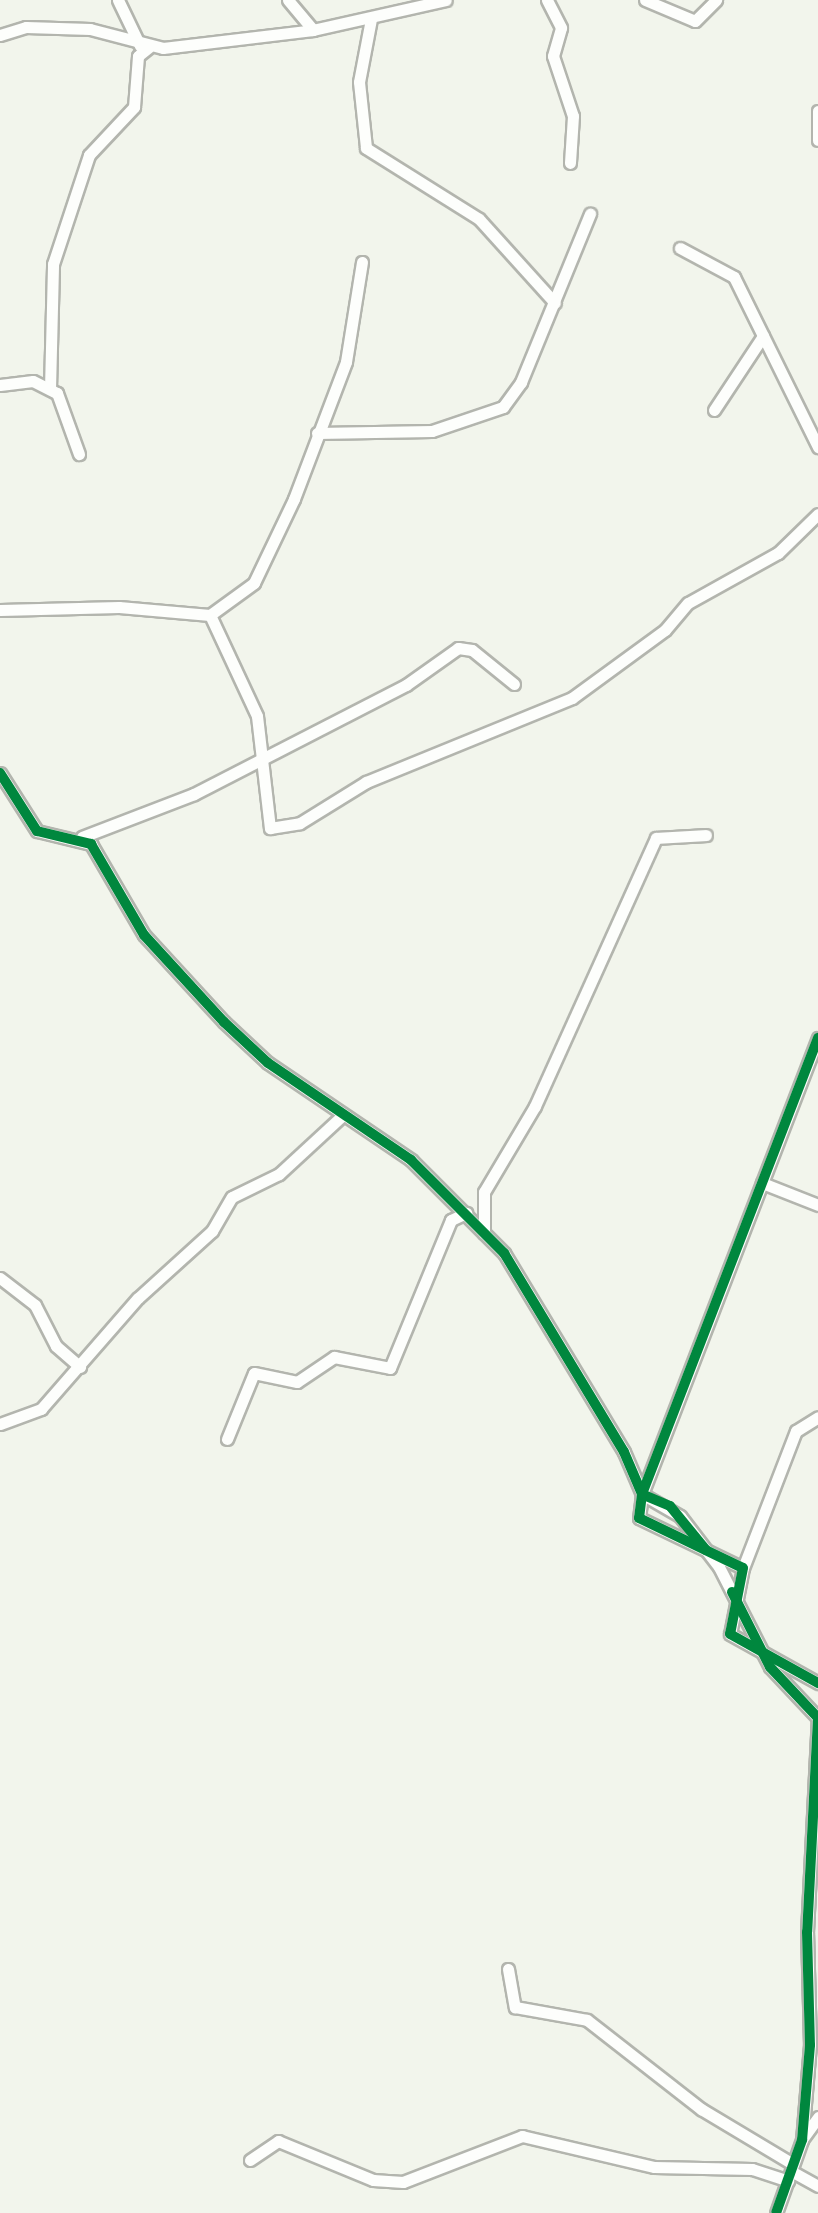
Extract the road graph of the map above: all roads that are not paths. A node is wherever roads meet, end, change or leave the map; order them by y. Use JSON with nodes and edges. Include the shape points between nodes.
{"nodes":[{"id":1,"x":118,"y":0,"type":"edge"},
{"id":2,"x":288,"y":0,"type":"edge"},
{"id":3,"x":446,"y":0,"type":"edge"},
{"id":4,"x":547,"y":0,"type":"edge"},
{"id":5,"x":644,"y":0,"type":"edge"},
{"id":6,"x":716,"y":0,"type":"edge"},
{"id":7,"x":371,"y":19,"type":"junction"},
{"id":8,"x":313,"y":30,"type":"junction"},
{"id":9,"x":3,"y":32,"type":"edge"},
{"id":10,"x":145,"y":47,"type":"junction"},
{"id":11,"x":818,"y":111,"type":"edge"},
{"id":12,"x":818,"y":140,"type":"edge"},
{"id":13,"x":570,"y":163,"type":"dead end"},
{"id":14,"x":590,"y":214,"type":"dead end"},
{"id":15,"x":680,"y":248,"type":"dead end"},
{"id":16,"x":362,"y":262,"type":"dead end"},
{"id":17,"x":555,"y":303,"type":"junction"},
{"id":18,"x":763,"y":336,"type":"junction"},
{"id":19,"x":0,"y":385,"type":"edge"},
{"id":20,"x":50,"y":389,"type":"junction"},
{"id":21,"x":714,"y":410,"type":"dead end"},
{"id":22,"x":317,"y":433,"type":"junction"},
{"id":23,"x":818,"y":447,"type":"edge"},
{"id":24,"x":78,"y":454,"type":"dead end"},
{"id":25,"x":818,"y":514,"type":"edge"},
{"id":26,"x":0,"y":610,"type":"edge"},
{"id":27,"x":210,"y":616,"type":"junction"},
{"id":28,"x":514,"y":684,"type":"dead end"},
{"id":29,"x":260,"y":758,"type":"junction"},
{"id":30,"x":0,"y":773,"type":"edge"},
{"id":31,"x":706,"y":835,"type":"dead end"},
{"id":32,"x":82,"y":837,"type":"junction"},
{"id":33,"x":818,"y":1038,"type":"edge"},
{"id":34,"x":343,"y":1115,"type":"junction"},
{"id":35,"x":762,"y":1183,"type":"junction"},
{"id":36,"x":818,"y":1205,"type":"edge"},
{"id":37,"x":466,"y":1213,"type":"junction"},
{"id":38,"x":484,"y":1233,"type":"junction"},
{"id":39,"x":0,"y":1278,"type":"edge"},
{"id":40,"x":80,"y":1367,"type":"junction"},
{"id":41,"x":818,"y":1417,"type":"edge"},
{"id":42,"x":0,"y":1424,"type":"edge"},
{"id":43,"x":228,"y":1439,"type":"dead end"},
{"id":44,"x":642,"y":1494,"type":"junction"},
{"id":45,"x":705,"y":1549,"type":"junction"},
{"id":46,"x":743,"y":1568,"type":"junction"},
{"id":47,"x":736,"y":1598,"type":"junction"},
{"id":48,"x":768,"y":1657,"type":"junction"},
{"id":49,"x":818,"y":1683,"type":"edge"},
{"id":50,"x":818,"y":1917,"type":"edge"},
{"id":51,"x":806,"y":1932,"type":"junction"},
{"id":52,"x":508,"y":1969,"type":"dead end"},
{"id":53,"x":818,"y":2117,"type":"edge"},
{"id":54,"x":802,"y":2140,"type":"junction"},
{"id":55,"x":250,"y":2160,"type":"dead end"},
{"id":56,"x":791,"y":2172,"type":"junction"},
{"id":57,"x":818,"y":2186,"type":"edge"},
{"id":58,"x":776,"y":2213,"type":"edge"}],
"edges":[{"from":1,"to":10,"type":"street"},
{"from":2,"to":8,"type":"street"},
{"from":3,"to":7,"type":"street"},
{"from":4,"to":13,"type":"street","via":[[561,28],[553,56],[573,116]]},
{"from":5,"to":6,"type":"street","via":[[695,21]]},
{"from":7,"to":8,"type":"street"},
{"from":7,"to":17,"type":"street","via":[[359,82],[366,148],[479,219]]},
{"from":8,"to":10,"type":"street"},
{"from":9,"to":10,"type":"street","via":[[90,29]]},
{"from":10,"to":20,"type":"street","via":[[138,56],[134,107],[89,155],[53,264]]},
{"from":11,"to":12,"type":"street"},
{"from":14,"to":17,"type":"street"},
{"from":15,"to":18,"type":"street","via":[[734,276]]},
{"from":16,"to":22,"type":"street","via":[[346,362]]},
{"from":17,"to":22,"type":"street","via":[[522,382],[495,412],[432,431]]},
{"from":18,"to":21,"type":"street"},
{"from":18,"to":23,"type":"street"},
{"from":19,"to":20,"type":"street","via":[[32,381]]},
{"from":20,"to":24,"type":"street","via":[[66,406]]},
{"from":22,"to":27,"type":"street","via":[[261,572]]},
{"from":25,"to":29,"type":"street","via":[[778,553],[688,604],[666,630],[572,698],[366,782],[300,823],[270,828]]},
{"from":26,"to":27,"type":"street","via":[[95,606]]},
{"from":27,"to":29,"type":"street","via":[[257,716]]},
{"from":28,"to":29,"type":"street","via":[[472,650],[458,648],[406,685]]},
{"from":29,"to":32,"type":"street"},
{"from":30,"to":32,"type":"street","via":[[37,831]]},
{"from":31,"to":38,"type":"street","via":[[656,838],[535,1106],[484,1192]]},
{"from":32,"to":34,"type":"street","via":[[144,935],[193,990],[268,1063]]},
{"from":33,"to":35,"type":"street"},
{"from":34,"to":37,"type":"street","via":[[411,1160]]},
{"from":34,"to":40,"type":"street","via":[[278,1174],[232,1197],[212,1231],[138,1298]]},
{"from":35,"to":36,"type":"street"},
{"from":35,"to":44,"type":"street"},
{"from":37,"to":38,"type":"street"},
{"from":37,"to":43,"type":"street","via":[[451,1220],[390,1368],[334,1357],[298,1382],[254,1372]]},
{"from":38,"to":44,"type":"street","via":[[514,1266]]},
{"from":39,"to":40,"type":"street","via":[[35,1305],[56,1346]]},
{"from":40,"to":42,"type":"street","via":[[41,1409]]},
{"from":41,"to":46,"type":"street","via":[[796,1431]]},
{"from":44,"to":45,"type":"street","via":[[670,1506]]},
{"from":44,"to":45,"type":"street","via":[[644,1523]]},
{"from":45,"to":46,"type":"street"},
{"from":45,"to":47,"type":"street"},
{"from":46,"to":47,"type":"street"},
{"from":47,"to":48,"type":"street"},
{"from":47,"to":48,"type":"street","via":[[730,1634]]},
{"from":48,"to":49,"type":"street"},
{"from":48,"to":51,"type":"street","via":[[818,1718]]},
{"from":50,"to":51,"type":"street"},
{"from":51,"to":54,"type":"street","via":[[810,2045]]},
{"from":52,"to":56,"type":"street","via":[[515,2007],[587,2020]]},
{"from":53,"to":54,"type":"street"},
{"from":54,"to":56,"type":"street"},
{"from":55,"to":56,"type":"street","via":[[278,2141],[373,2180],[402,2182],[522,2136],[654,2167]]},
{"from":56,"to":57,"type":"street"},
{"from":56,"to":58,"type":"street"}]}
